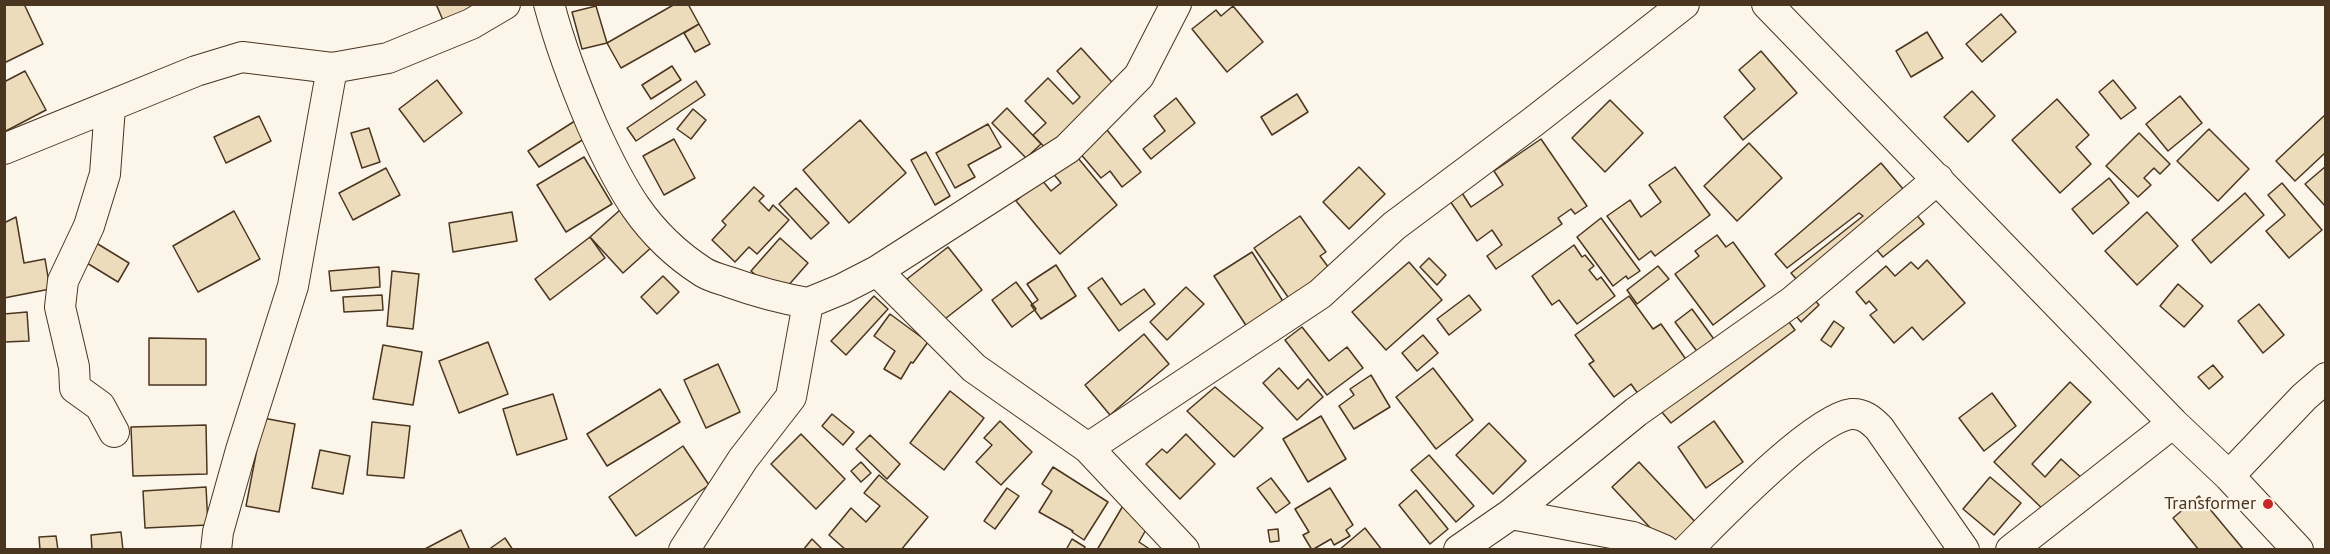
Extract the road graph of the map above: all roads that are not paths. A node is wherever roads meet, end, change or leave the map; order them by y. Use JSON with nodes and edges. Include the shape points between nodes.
{"nodes":[{"id":1,"x":505,"y":4,"type":"edge"},
{"id":2,"x":549,"y":4,"type":"edge"},
{"id":3,"x":1176,"y":4,"type":"edge"},
{"id":4,"x":1684,"y":4,"type":"edge"},
{"id":5,"x":1767,"y":4,"type":"edge"},
{"id":6,"x":332,"y":68,"type":"junction"},
{"id":7,"x":110,"y":106,"type":"junction"},
{"id":8,"x":4,"y":149,"type":"edge"},
{"id":9,"x":1938,"y":179,"type":"junction"},
{"id":10,"x":877,"y":271,"type":"junction"},
{"id":11,"x":808,"y":303,"type":"junction"},
{"id":12,"x":2325,"y":378,"type":"edge"},
{"id":13,"x":2174,"y":423,"type":"junction"},
{"id":14,"x":114,"y":432,"type":"dead end"},
{"id":15,"x":1088,"y":448,"type":"junction"},
{"id":16,"x":2229,"y":476,"type":"junction"},
{"id":17,"x":1511,"y":514,"type":"junction"},
{"id":18,"x":216,"y":549,"type":"edge"},
{"id":19,"x":684,"y":549,"type":"edge"},
{"id":20,"x":1184,"y":549,"type":"edge"},
{"id":21,"x":1459,"y":549,"type":"edge"},
{"id":22,"x":1664,"y":549,"type":"edge"},
{"id":23,"x":1687,"y":549,"type":"edge"},
{"id":24,"x":1964,"y":549,"type":"edge"},
{"id":25,"x":2011,"y":549,"type":"edge"},
{"id":26,"x":2298,"y":549,"type":"edge"}],
"edges":[{"from":1,"to":6,"type":"street","via":[[471,24],[388,58]]},
{"from":2,"to":11,"type":"street","via":[[569,72],[610,164],[626,195],[651,226],[670,247],[705,273],[774,298]]},
{"from":3,"to":10,"type":"street","via":[[1139,76],[1067,149]]},
{"from":4,"to":15,"type":"street","via":[[1394,226],[1320,294]]},
{"from":5,"to":9,"type":"street"},
{"from":6,"to":7,"type":"street","via":[[242,57]]},
{"from":6,"to":18,"type":"street","via":[[293,286],[241,450]]},
{"from":7,"to":8,"type":"street"},
{"from":7,"to":14,"type":"street","via":[[105,174],[89,226],[63,281],[60,307],[75,387],[100,406]]},
{"from":9,"to":13,"type":"street"},
{"from":9,"to":17,"type":"street","via":[[1793,301],[1636,412]]},
{"from":10,"to":11,"type":"street"},
{"from":10,"to":15,"type":"street","via":[[974,368]]},
{"from":11,"to":19,"type":"street","via":[[790,397],[743,459]]},
{"from":12,"to":16,"type":"street"},
{"from":13,"to":16,"type":"street"},
{"from":13,"to":25,"type":"street"},
{"from":15,"to":20,"type":"street"},
{"from":16,"to":26,"type":"street"},
{"from":17,"to":21,"type":"street"},
{"from":17,"to":22,"type":"street","via":[[1633,537]]},
{"from":23,"to":24,"type":"street","via":[[1797,447],[1832,420],[1852,414],[1868,417],[1879,428]]}]}
